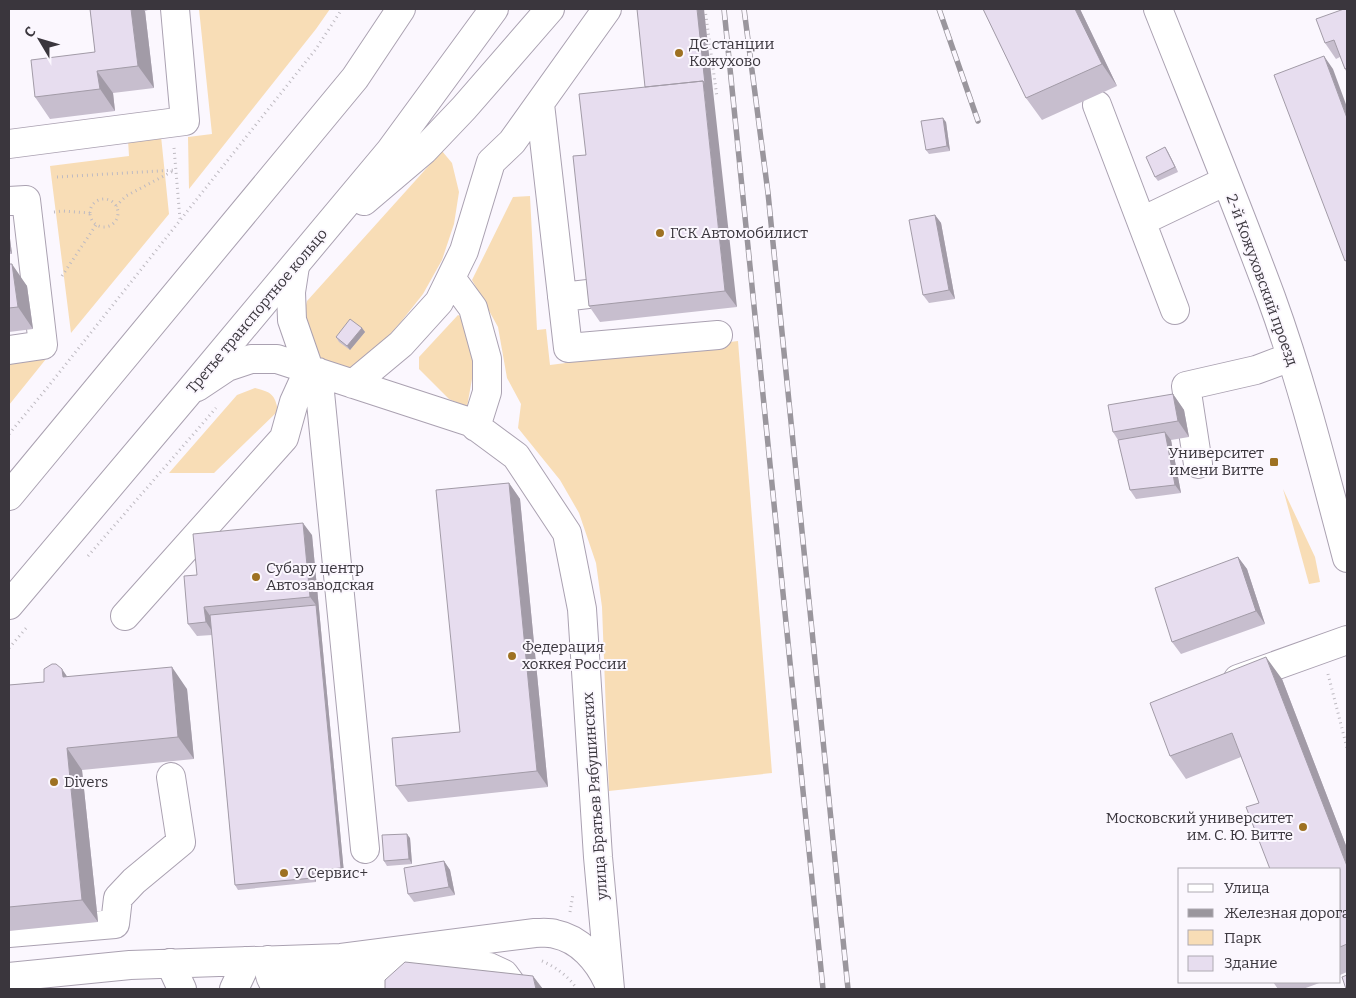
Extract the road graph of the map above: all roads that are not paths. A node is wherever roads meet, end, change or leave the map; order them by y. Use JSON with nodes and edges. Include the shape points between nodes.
{"nodes":[{"id":1,"x":175,"y":9,"type":"edge"},
{"id":2,"x":401,"y":9,"type":"edge"},
{"id":3,"x":494,"y":9,"type":"edge"},
{"id":4,"x":550,"y":9,"type":"edge"},
{"id":5,"x":607,"y":9,"type":"edge"},
{"id":6,"x":1158,"y":9,"type":"edge"},
{"id":7,"x":540,"y":104,"type":"junction"},
{"id":8,"x":1097,"y":105,"type":"dead end"},
{"id":9,"x":9,"y":144,"type":"edge"},
{"id":10,"x":1226,"y":181,"type":"junction"},
{"id":11,"x":18,"y":209,"type":"edge"},
{"id":12,"x":1142,"y":221,"type":"junction"},
{"id":13,"x":315,"y":241,"type":"junction"},
{"id":14,"x":294,"y":266,"type":"junction"},
{"id":15,"x":450,"y":278,"type":"junction"},
{"id":16,"x":597,"y":293,"type":"edge"},
{"id":17,"x":562,"y":297,"type":"junction"},
{"id":18,"x":1175,"y":310,"type":"dead end"},
{"id":19,"x":718,"y":335,"type":"dead end"},
{"id":20,"x":9,"y":350,"type":"edge"},
{"id":21,"x":1291,"y":357,"type":"junction"},
{"id":22,"x":313,"y":371,"type":"junction"},
{"id":23,"x":353,"y":384,"type":"junction"},
{"id":24,"x":187,"y":394,"type":"junction"},
{"id":25,"x":476,"y":427,"type":"junction"},
{"id":26,"x":1198,"y":464,"type":"dead end"},
{"id":27,"x":9,"y":496,"type":"edge"},
{"id":28,"x":1346,"y":551,"type":"edge"},
{"id":29,"x":9,"y":605,"type":"edge"},
{"id":30,"x":125,"y":616,"type":"dead end"},
{"id":31,"x":1347,"y":640,"type":"edge"},
{"id":32,"x":1212,"y":688,"type":"edge"},
{"id":33,"x":170,"y":777,"type":"dead end"},
{"id":34,"x":365,"y":849,"type":"dead end"},
{"id":35,"x":9,"y":933,"type":"edge"},
{"id":36,"x":256,"y":961,"type":"junction"},
{"id":37,"x":170,"y":963,"type":"junction"},
{"id":38,"x":9,"y":977,"type":"edge"},
{"id":39,"x":349,"y":986,"type":"edge"},
{"id":40,"x":610,"y":988,"type":"edge"},
{"id":41,"x":182,"y":989,"type":"edge"},
{"id":42,"x":234,"y":989,"type":"edge"},
{"id":43,"x":515,"y":989,"type":"edge"}],
"edges":[{"from":1,"to":9,"type":"street","via":[[185,121]]},
{"from":2,"to":27,"type":"street","via":[[355,78]]},
{"from":3,"to":13,"type":"street","name":"Третье транспортное кольцо","via":[[390,151]]},
{"from":4,"to":13,"type":"street","via":[[424,150]]},
{"from":5,"to":7,"type":"street"},
{"from":6,"to":10,"type":"street","name":"2-й Кожуховский проезд"},
{"from":7,"to":15,"type":"street","via":[[512,142],[491,162],[464,251]]},
{"from":7,"to":17,"type":"street"},
{"from":8,"to":12,"type":"street"},
{"from":10,"to":12,"type":"street"},
{"from":10,"to":21,"type":"street","name":"2-й Кожуховский проезд"},
{"from":11,"to":20,"type":"street","via":[[36,282],[43,345]]},
{"from":12,"to":18,"type":"street"},
{"from":13,"to":14,"type":"street","name":"Третье транспортное кольцо"},
{"from":14,"to":22,"type":"street","via":[[292,320]]},
{"from":14,"to":24,"type":"street","name":"Третье транспортное кольцо"},
{"from":15,"to":23,"type":"street","via":[[439,302],[401,344]]},
{"from":15,"to":25,"type":"street","via":[[473,308],[488,359],[487,392]]},
{"from":16,"to":17,"type":"street"},
{"from":17,"to":19,"type":"street","via":[[568,348]]},
{"from":21,"to":26,"type":"street","via":[[1256,370],[1186,386]]},
{"from":21,"to":28,"type":"street","name":"2-й Кожуховский проезд"},
{"from":22,"to":23,"type":"street","name":"улица Братьев Рябушинских"},
{"from":22,"to":24,"type":"street","name":"улица Братьев Рябушинских","via":[[277,359],[251,359],[226,367]]},
{"from":22,"to":30,"type":"street","via":[[294,402],[284,438]]},
{"from":22,"to":34,"type":"street"},
{"from":23,"to":25,"type":"street","name":"улица Братьев Рябушинских","via":[[470,422]]},
{"from":24,"to":29,"type":"street","name":"Третье транспортное кольцо"},
{"from":25,"to":40,"type":"street","name":"улица Братьев Рябушинских","via":[[516,456],[567,533],[582,609]]},
{"from":31,"to":32,"type":"street"},
{"from":33,"to":35,"type":"street","via":[[182,842],[118,898],[115,924]]},
{"from":36,"to":37,"type":"street"},
{"from":36,"to":39,"type":"street","via":[[273,983],[282,988]]},
{"from":36,"to":40,"type":"street","via":[[341,958],[554,933],[566,937],[590,954]]},
{"from":36,"to":42,"type":"street","via":[[242,972]]},
{"from":37,"to":38,"type":"street"},
{"from":37,"to":41,"type":"street"},
{"from":39,"to":43,"type":"street","via":[[490,966],[504,974]]}]}
